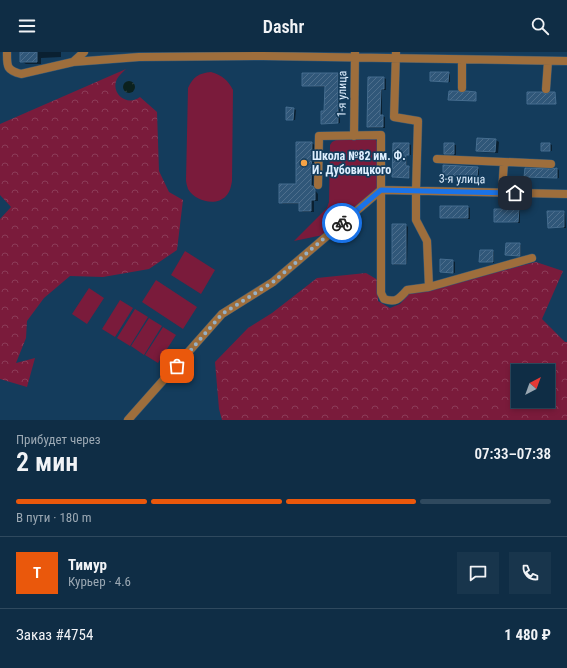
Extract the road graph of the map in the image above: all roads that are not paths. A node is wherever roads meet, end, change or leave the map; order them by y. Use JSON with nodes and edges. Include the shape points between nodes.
{"nodes":[{"id":1,"x":7,"y":52,"type":"edge"},
{"id":2,"x":84,"y":52,"type":"edge"},
{"id":3,"x":292,"y":54,"type":"edge"},
{"id":4,"x":317,"y":54,"type":"edge"},
{"id":5,"x":355,"y":54,"type":"edge"},
{"id":6,"x":139,"y":55,"type":"edge"},
{"id":7,"x":396,"y":55,"type":"edge"},
{"id":8,"x":453,"y":56,"type":"edge"},
{"id":9,"x":462,"y":60,"type":"junction"},
{"id":10,"x":548,"y":61,"type":"junction"},
{"id":11,"x":567,"y":61,"type":"edge"},
{"id":12,"x":73,"y":62,"type":"junction"},
{"id":13,"x":462,"y":88,"type":"dead end"},
{"id":14,"x":546,"y":89,"type":"dead end"},
{"id":15,"x":354,"y":136,"type":"junction"},
{"id":16,"x":437,"y":159,"type":"dead end"},
{"id":17,"x":504,"y":162,"type":"junction"},
{"id":18,"x":551,"y":164,"type":"dead end"},
{"id":19,"x":318,"y":185,"type":"dead end"},
{"id":20,"x":381,"y":190,"type":"junction"},
{"id":21,"x":416,"y":190,"type":"junction"},
{"id":22,"x":502,"y":192,"type":"junction"},
{"id":23,"x":567,"y":194,"type":"edge"},
{"id":24,"x":532,"y":258,"type":"dead end"},
{"id":25,"x":429,"y":287,"type":"junction"},
{"id":26,"x":128,"y":420,"type":"edge"}],
"edges":[{"from":1,"to":12,"type":"street","via":[[7,66],[12,72],[21,74]]},
{"from":2,"to":12,"type":"street"},
{"from":3,"to":4,"type":"street"},
{"from":3,"to":6,"type":"street"},
{"from":4,"to":5,"type":"street"},
{"from":5,"to":7,"type":"street"},
{"from":5,"to":15,"type":"street","name":"1-я улица"},
{"from":6,"to":12,"type":"street"},
{"from":7,"to":8,"type":"street"},
{"from":7,"to":21,"type":"street","via":[[394,117],[418,121]]},
{"from":8,"to":9,"type":"street"},
{"from":9,"to":10,"type":"street"},
{"from":9,"to":13,"type":"street"},
{"from":10,"to":11,"type":"street"},
{"from":10,"to":14,"type":"street"},
{"from":15,"to":19,"type":"street","via":[[319,136]]},
{"from":15,"to":20,"type":"street","via":[[381,135]]},
{"from":16,"to":17,"type":"street"},
{"from":17,"to":18,"type":"street"},
{"from":17,"to":22,"type":"street"},
{"from":20,"to":21,"type":"street","name":"3-я улица"},
{"from":20,"to":25,"type":"street","via":[[381,293],[384,299],[391,301],[399,299],[407,290]]},
{"from":20,"to":26,"type":"street","via":[[273,282],[222,314]]},
{"from":21,"to":22,"type":"street","name":"3-я улица"},
{"from":21,"to":25,"type":"street","via":[[416,220],[427,241]]},
{"from":22,"to":23,"type":"street","name":"3-я улица"},
{"from":24,"to":25,"type":"street"}]}
